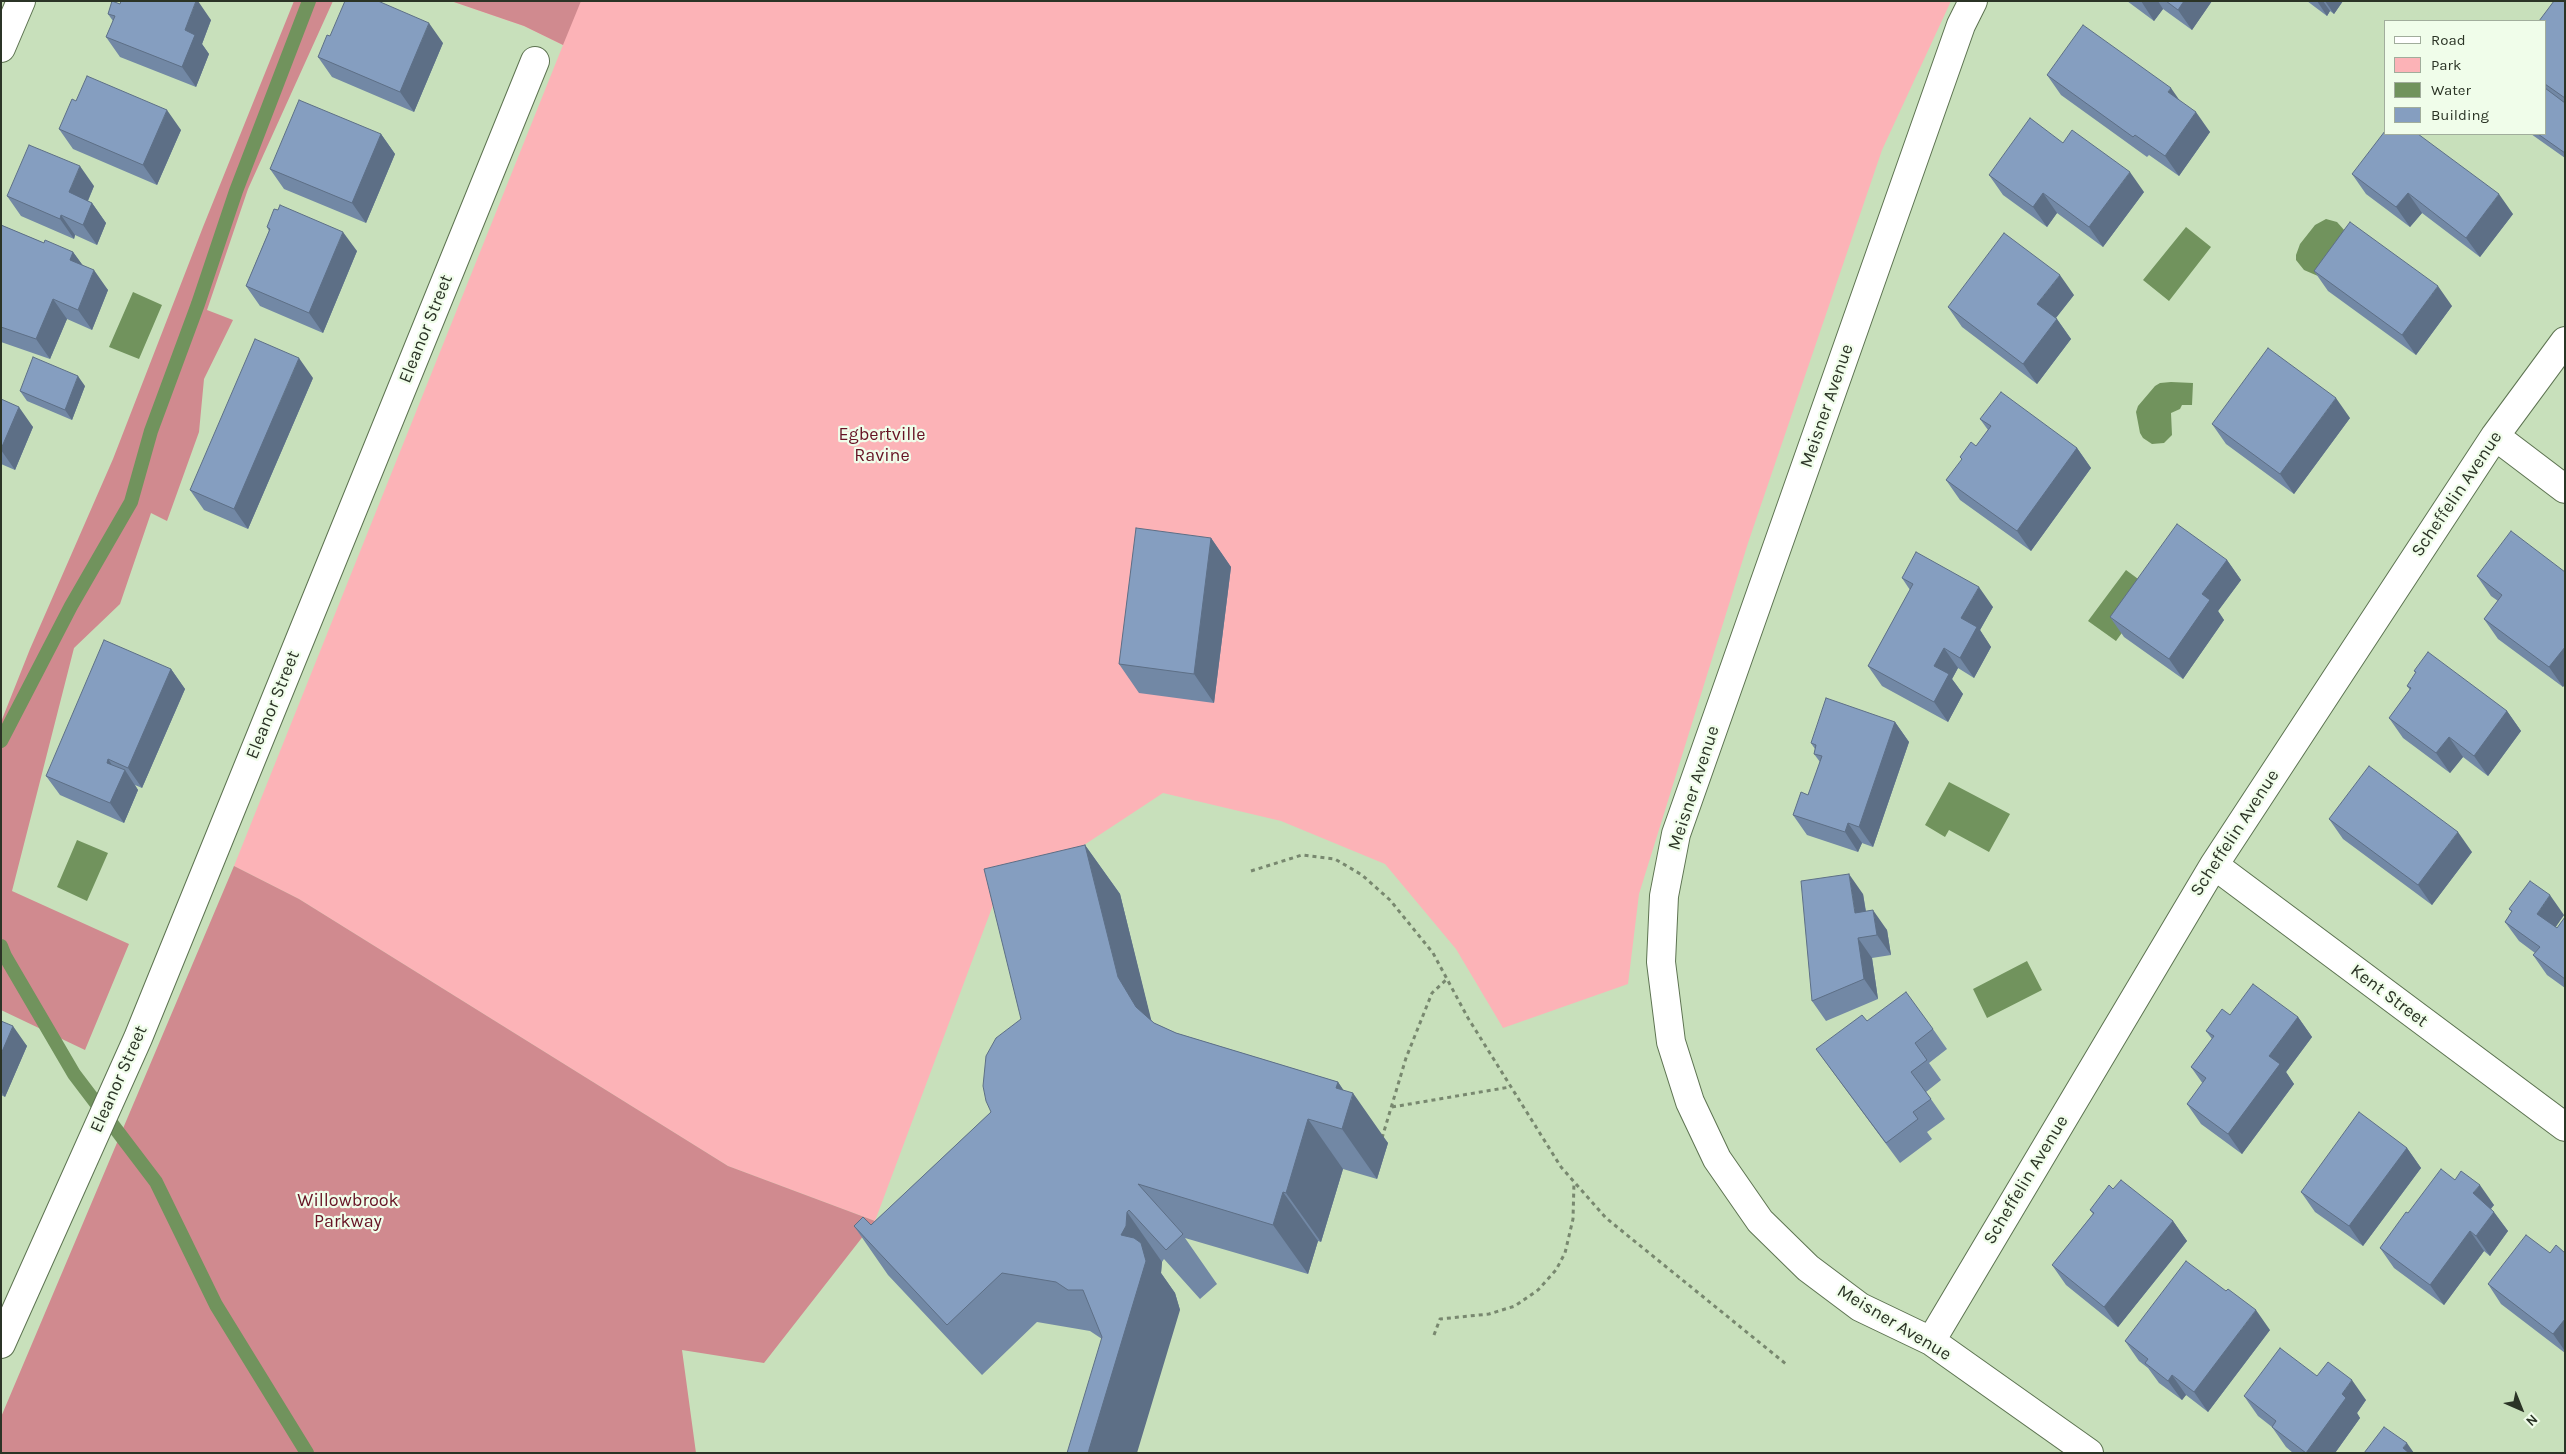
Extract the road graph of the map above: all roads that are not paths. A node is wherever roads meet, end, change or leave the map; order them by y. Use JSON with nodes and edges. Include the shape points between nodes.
{"nodes":[{"id":1,"x":21,"y":1,"type":"edge"},
{"id":2,"x":1973,"y":1,"type":"edge"},
{"id":3,"x":1,"y":48,"type":"edge"},
{"id":4,"x":535,"y":61,"type":"dead end"},
{"id":5,"x":2565,"y":341,"type":"edge"},
{"id":6,"x":2495,"y":436,"type":"junction"},
{"id":7,"x":2565,"y":489,"type":"edge"},
{"id":8,"x":2214,"y":865,"type":"junction"},
{"id":9,"x":2565,"y":1127,"type":"edge"},
{"id":10,"x":1931,"y":1341,"type":"junction"},
{"id":11,"x":1,"y":1344,"type":"edge"},
{"id":12,"x":2089,"y":1453,"type":"edge"}],
"edges":[{"from":1,"to":3,"type":"street"},
{"from":2,"to":10,"type":"street","name":"Meisner Avenue","via":[[1958,35],[1676,834],[1664,896],[1661,962],[1671,1042],[1690,1102],[1717,1159],[1760,1221],[1808,1268],[1860,1307]]},
{"from":4,"to":11,"type":"street","name":"Eleanor Street","via":[[138,1038]]},
{"from":5,"to":6,"type":"street","name":"Scheffelin Avenue"},
{"from":6,"to":7,"type":"street"},
{"from":6,"to":8,"type":"street","name":"Scheffelin Avenue"},
{"from":8,"to":9,"type":"street","name":"Kent Street"},
{"from":8,"to":10,"type":"street","name":"Scheffelin Avenue"},
{"from":10,"to":12,"type":"street","name":"Meisner Avenue"}]}
